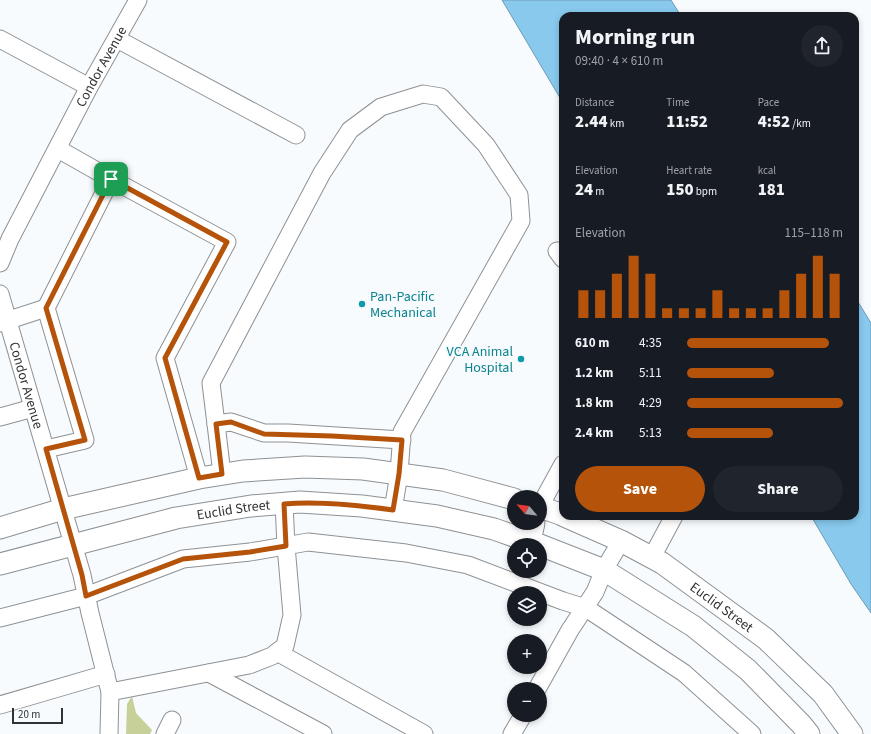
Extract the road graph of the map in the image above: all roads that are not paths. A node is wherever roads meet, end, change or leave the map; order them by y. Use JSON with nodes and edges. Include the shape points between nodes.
{"nodes":[{"id":1,"x":138,"y":0,"type":"edge"},
{"id":2,"x":0,"y":39,"type":"edge"},
{"id":3,"x":117,"y":39,"type":"junction"},
{"id":4,"x":89,"y":88,"type":"junction"},
{"id":5,"x":296,"y":136,"type":"dead end"},
{"id":6,"x":58,"y":149,"type":"junction"},
{"id":7,"x":111,"y":179,"type":"junction"},
{"id":8,"x":5,"y":236,"type":"edge"},
{"id":9,"x":0,"y":263,"type":"edge"},
{"id":10,"x":0,"y":294,"type":"edge"},
{"id":11,"x":46,"y":308,"type":"junction"},
{"id":12,"x":4,"y":322,"type":"edge"},
{"id":13,"x":33,"y":408,"type":"junction"},
{"id":14,"x":0,"y":417,"type":"edge"},
{"id":15,"x":216,"y":424,"type":"junction"},
{"id":16,"x":402,"y":440,"type":"junction"},
{"id":17,"x":46,"y":449,"type":"junction"},
{"id":18,"x":559,"y":471,"type":"edge"},
{"id":19,"x":222,"y":474,"type":"junction"},
{"id":20,"x":399,"y":474,"type":"junction"},
{"id":21,"x":199,"y":478,"type":"junction"},
{"id":22,"x":547,"y":493,"type":"edge"},
{"id":23,"x":507,"y":497,"type":"edge"},
{"id":24,"x":284,"y":504,"type":"junction"},
{"id":25,"x":63,"y":509,"type":"junction"},
{"id":26,"x":547,"y":509,"type":"edge"},
{"id":27,"x":393,"y":510,"type":"junction"},
{"id":28,"x":559,"y":514,"type":"edge"},
{"id":29,"x":573,"y":520,"type":"edge"},
{"id":30,"x":672,"y":520,"type":"edge"},
{"id":31,"x":0,"y":528,"type":"edge"},
{"id":32,"x":533,"y":538,"type":"edge"},
{"id":33,"x":621,"y":541,"type":"junction"},
{"id":34,"x":547,"y":544,"type":"edge"},
{"id":35,"x":73,"y":545,"type":"junction"},
{"id":36,"x":286,"y":546,"type":"junction"},
{"id":37,"x":652,"y":557,"type":"junction"},
{"id":38,"x":0,"y":564,"type":"edge"},
{"id":39,"x":604,"y":570,"type":"junction"},
{"id":40,"x":86,"y":596,"type":"junction"},
{"id":41,"x":586,"y":608,"type":"junction"},
{"id":42,"x":0,"y":618,"type":"edge"},
{"id":43,"x":277,"y":652,"type":"junction"},
{"id":44,"x":209,"y":673,"type":"junction"},
{"id":45,"x":106,"y":674,"type":"junction"},
{"id":46,"x":541,"y":682,"type":"edge"},
{"id":47,"x":110,"y":692,"type":"junction"},
{"id":48,"x":0,"y":705,"type":"edge"},
{"id":49,"x":519,"y":722,"type":"edge"},
{"id":50,"x":109,"y":734,"type":"edge"},
{"id":51,"x":323,"y":734,"type":"edge"},
{"id":52,"x":424,"y":734,"type":"edge"},
{"id":53,"x":512,"y":734,"type":"edge"},
{"id":54,"x":752,"y":734,"type":"edge"},
{"id":55,"x":809,"y":734,"type":"edge"},
{"id":56,"x":852,"y":734,"type":"edge"}],
"edges":[{"from":1,"to":3,"type":"street","name":"Condor Avenue"},
{"from":2,"to":4,"type":"street"},
{"from":3,"to":4,"type":"street","name":"Condor Avenue"},
{"from":3,"to":5,"type":"street"},
{"from":4,"to":6,"type":"street","name":"Condor Avenue"},
{"from":6,"to":7,"type":"street"},
{"from":6,"to":8,"type":"street","name":"Condor Avenue"},
{"from":7,"to":11,"type":"street"},
{"from":7,"to":21,"type":"street","via":[[227,242],[165,358]]},
{"from":8,"to":9,"type":"street","name":"Condor Avenue"},
{"from":10,"to":12,"type":"street","name":"Condor Avenue"},
{"from":11,"to":12,"type":"street"},
{"from":11,"to":17,"type":"street","via":[[85,440]]},
{"from":12,"to":13,"type":"street","name":"Condor Avenue"},
{"from":13,"to":14,"type":"street"},
{"from":13,"to":17,"type":"street","name":"Condor Avenue"},
{"from":15,"to":16,"type":"street","via":[[231,422],[264,434]]},
{"from":15,"to":16,"type":"street","via":[[211,383],[322,173],[350,130],[381,107],[423,94],[441,97],[486,145],[519,195],[521,221],[402,432]]},
{"from":15,"to":19,"type":"street"},
{"from":16,"to":20,"type":"street"},
{"from":17,"to":25,"type":"street","name":"Condor Avenue"},
{"from":18,"to":22,"type":"street"},
{"from":19,"to":20,"type":"main road","via":[[305,467],[363,469]]},
{"from":19,"to":21,"type":"main road"},
{"from":20,"to":23,"type":"main road","via":[[443,480]]},
{"from":20,"to":27,"type":"street"},
{"from":21,"to":25,"type":"main road"},
{"from":24,"to":27,"type":"main road","name":"Euclid Street","via":[[300,502]]},
{"from":24,"to":35,"type":"main road","name":"Euclid Street","via":[[251,506],[176,518]]},
{"from":24,"to":36,"type":"street"},
{"from":25,"to":31,"type":"main road"},
{"from":25,"to":35,"type":"street","name":"Condor Avenue"},
{"from":26,"to":28,"type":"main road","name":"Euclid Street"},
{"from":27,"to":32,"type":"main road","name":"Euclid Street","via":[[437,516]]},
{"from":29,"to":33,"type":"main road","name":"Euclid Street"},
{"from":30,"to":37,"type":"street"},
{"from":33,"to":37,"type":"main road","name":"Euclid Street"},
{"from":33,"to":39,"type":"street"},
{"from":34,"to":39,"type":"main road","name":"Euclid Street"},
{"from":35,"to":38,"type":"main road","name":"Euclid Street"},
{"from":35,"to":40,"type":"street","name":"Condor Avenue"},
{"from":36,"to":40,"type":"street","via":[[183,559]]},
{"from":36,"to":41,"type":"street","via":[[308,542],[406,553],[468,565]]},
{"from":36,"to":43,"type":"street","via":[[292,615],[285,646]]},
{"from":37,"to":56,"type":"main road","name":"Euclid Street","via":[[766,639],[823,694]]},
{"from":39,"to":41,"type":"street"},
{"from":39,"to":55,"type":"main road","name":"Euclid Street","via":[[706,636],[748,670]]},
{"from":40,"to":42,"type":"street"},
{"from":40,"to":45,"type":"street","name":"Condor Avenue"},
{"from":41,"to":46,"type":"street","via":[[570,630]]},
{"from":41,"to":54,"type":"street","via":[[684,673]]},
{"from":43,"to":44,"type":"street","via":[[249,665]]},
{"from":43,"to":52,"type":"street"},
{"from":44,"to":47,"type":"street"},
{"from":44,"to":51,"type":"street"},
{"from":45,"to":47,"type":"street","name":"Condor Avenue"},
{"from":45,"to":48,"type":"street"},
{"from":47,"to":50,"type":"street","name":"Condor Avenue"},
{"from":49,"to":53,"type":"street"}]}
